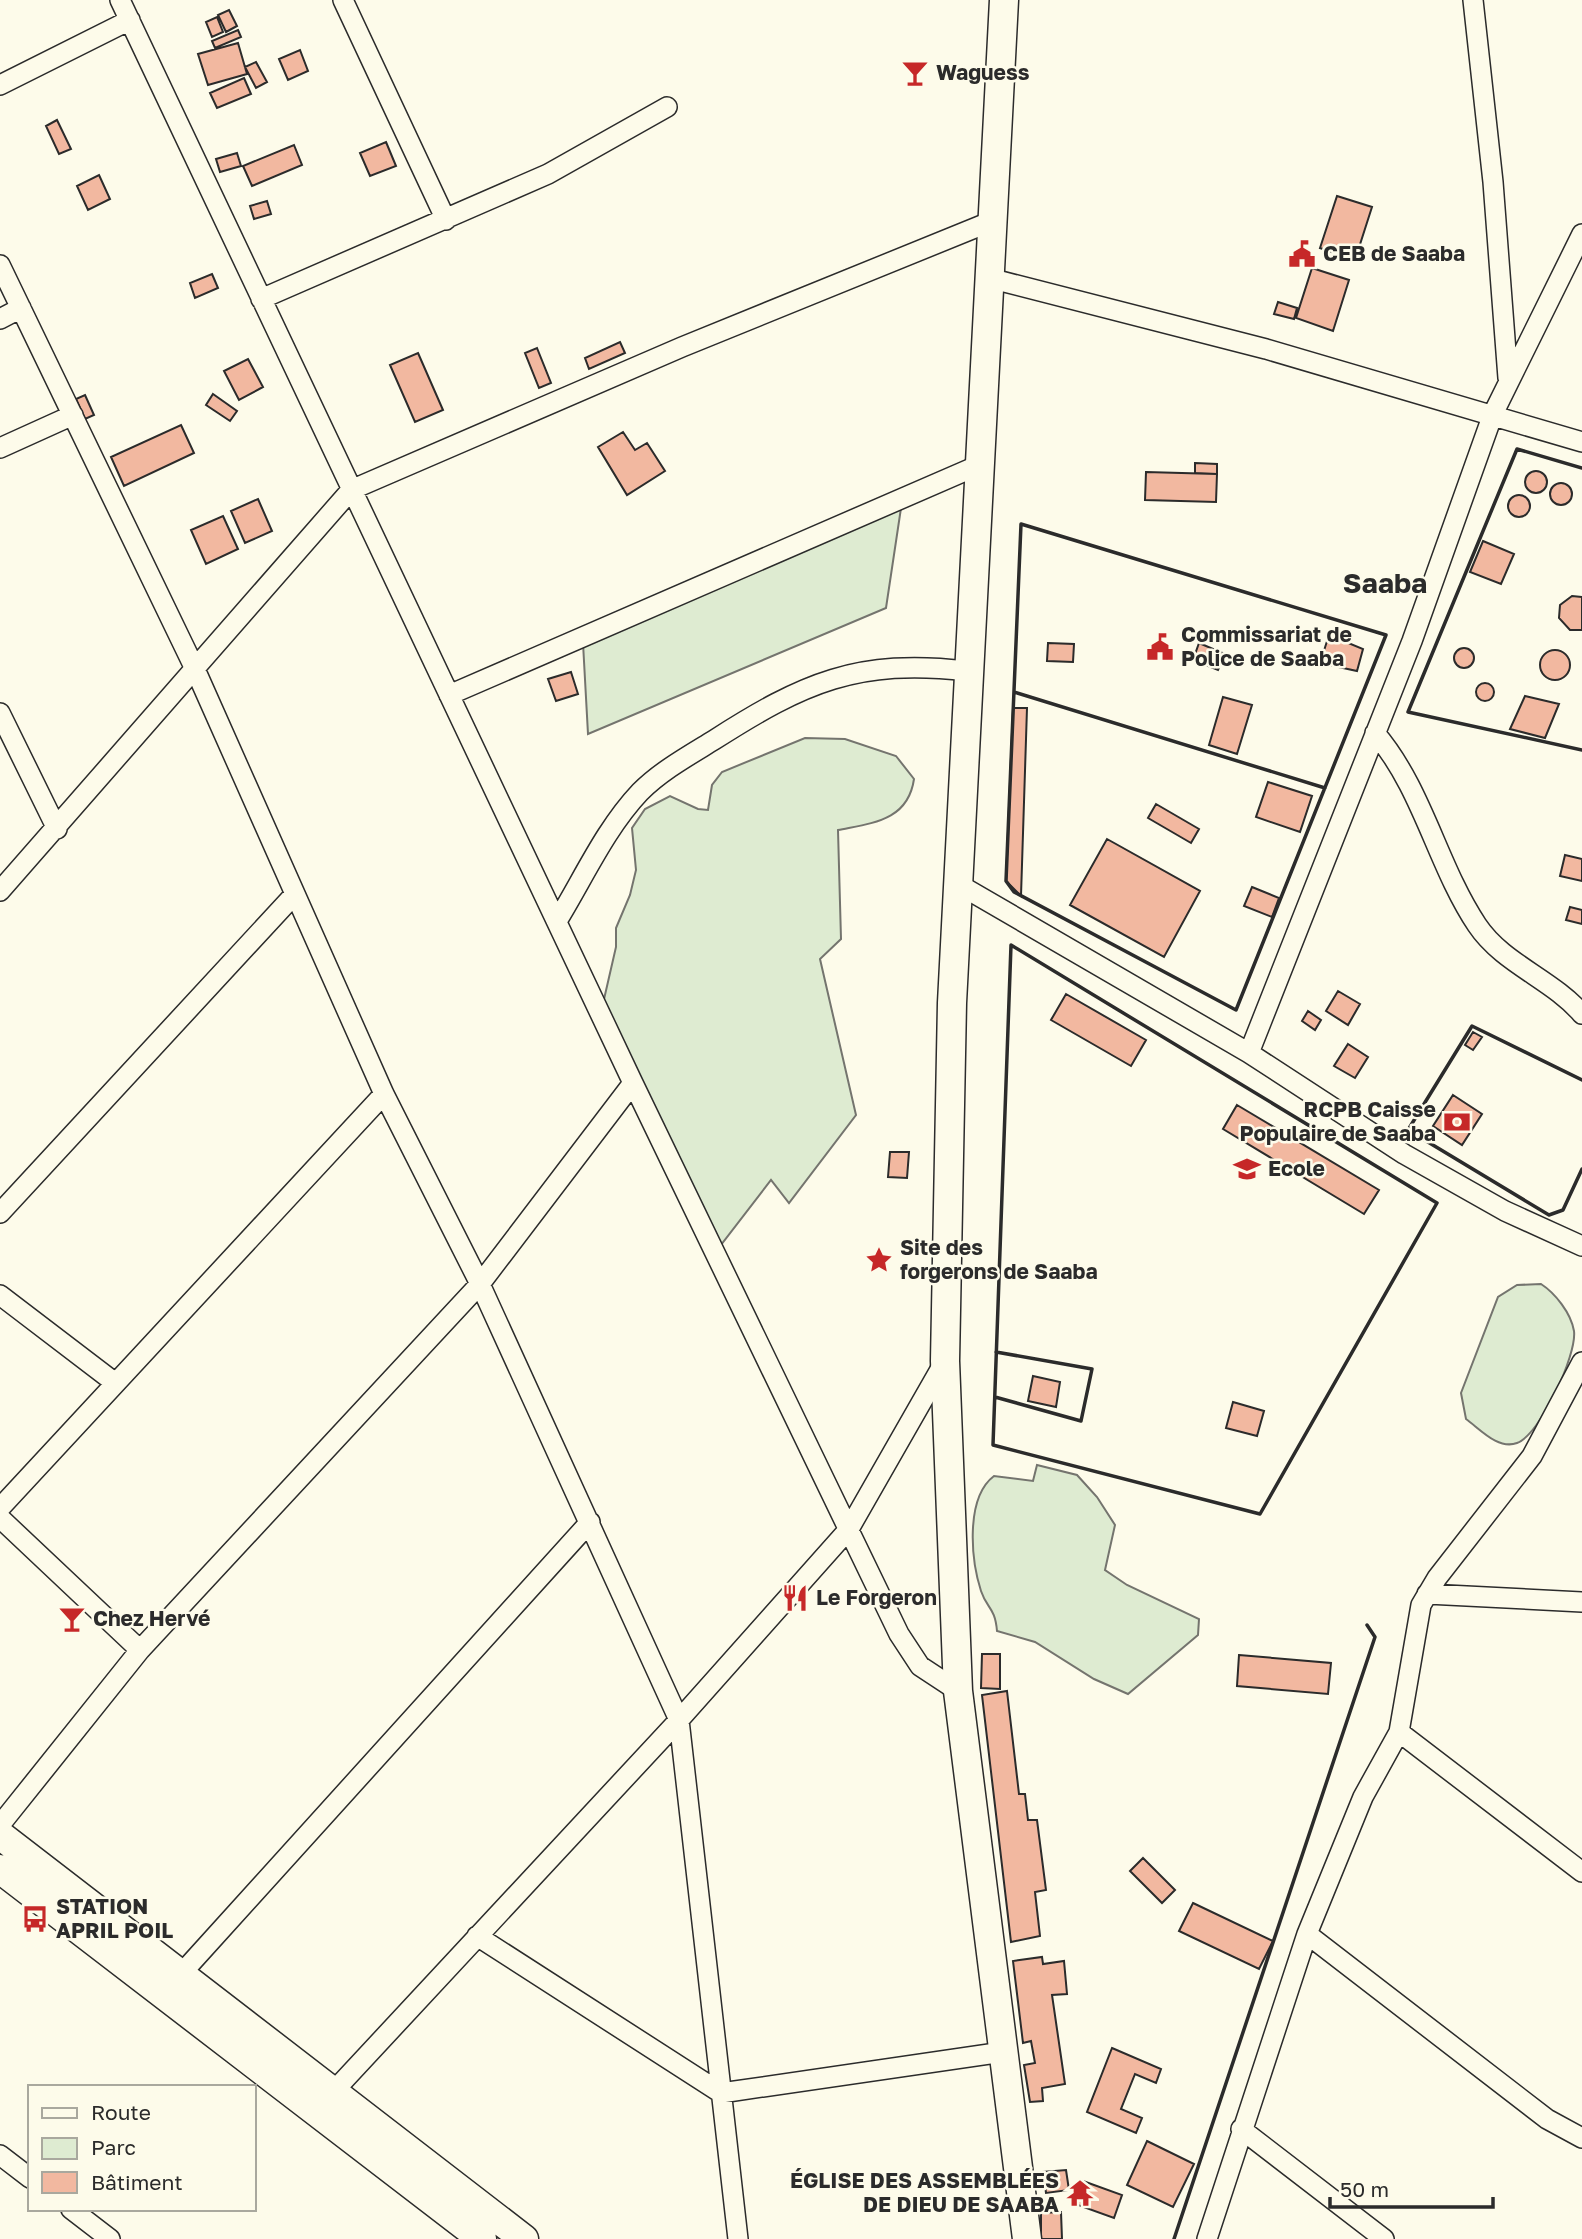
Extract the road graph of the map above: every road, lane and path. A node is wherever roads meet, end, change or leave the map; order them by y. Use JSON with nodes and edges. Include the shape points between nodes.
{"nodes":[{"id":1,"x":120,"y":0,"type":"edge"},
{"id":2,"x":343,"y":0,"type":"edge"},
{"id":3,"x":1004,"y":0,"type":"edge"},
{"id":4,"x":1473,"y":0,"type":"edge"},
{"id":5,"x":130,"y":20,"type":"junction"},
{"id":6,"x":0,"y":85,"type":"edge"},
{"id":7,"x":667,"y":107,"type":"dead end"},
{"id":8,"x":446,"y":219,"type":"junction"},
{"id":9,"x":992,"y":221,"type":"junction"},
{"id":10,"x":1582,"y":234,"type":"edge"},
{"id":11,"x":0,"y":265,"type":"edge"},
{"id":12,"x":989,"y":278,"type":"junction"},
{"id":13,"x":261,"y":299,"type":"junction"},
{"id":14,"x":21,"y":308,"type":"junction"},
{"id":15,"x":0,"y":319,"type":"edge"},
{"id":16,"x":1508,"y":379,"type":"junction"},
{"id":17,"x":1493,"y":414,"type":"junction"},
{"id":18,"x":73,"y":415,"type":"junction"},
{"id":19,"x":1582,"y":442,"type":"edge"},
{"id":20,"x":0,"y":448,"type":"edge"},
{"id":21,"x":979,"y":465,"type":"junction"},
{"id":22,"x":351,"y":491,"type":"junction"},
{"id":23,"x":195,"y":670,"type":"junction"},
{"id":24,"x":967,"y":671,"type":"junction"},
{"id":25,"x":449,"y":695,"type":"junction"},
{"id":26,"x":0,"y":713,"type":"edge"},
{"id":27,"x":1375,"y":733,"type":"junction"},
{"id":28,"x":57,"y":829,"type":"junction"},
{"id":29,"x":958,"y":884,"type":"junction"},
{"id":30,"x":0,"y":891,"type":"edge"},
{"id":31,"x":294,"y":895,"type":"junction"},
{"id":32,"x":557,"y":922,"type":"junction"},
{"id":33,"x":1582,"y":1014,"type":"edge"},
{"id":34,"x":1249,"y":1053,"type":"junction"},
{"id":35,"x":633,"y":1083,"type":"junction"},
{"id":36,"x":384,"y":1094,"type":"junction"},
{"id":37,"x":0,"y":1213,"type":"edge"},
{"id":38,"x":1582,"y":1246,"type":"edge"},
{"id":39,"x":480,"y":1284,"type":"junction"},
{"id":40,"x":0,"y":1295,"type":"edge"},
{"id":41,"x":944,"y":1361,"type":"junction"},
{"id":42,"x":1582,"y":1362,"type":"edge"},
{"id":43,"x":114,"y":1382,"type":"junction"},
{"id":44,"x":0,"y":1508,"type":"edge"},
{"id":45,"x":0,"y":1518,"type":"edge"},
{"id":46,"x":590,"y":1522,"type":"junction"},
{"id":47,"x":849,"y":1529,"type":"junction"},
{"id":48,"x":1427,"y":1594,"type":"junction"},
{"id":49,"x":1582,"y":1602,"type":"edge"},
{"id":50,"x":140,"y":1650,"type":"junction"},
{"id":51,"x":958,"y":1691,"type":"junction"},
{"id":52,"x":679,"y":1720,"type":"junction"},
{"id":53,"x":1399,"y":1732,"type":"junction"},
{"id":54,"x":0,"y":1825,"type":"edge"},
{"id":55,"x":0,"y":1835,"type":"edge"},
{"id":56,"x":0,"y":1869,"type":"edge"},
{"id":57,"x":1582,"y":1872,"type":"edge"},
{"id":58,"x":1307,"y":1934,"type":"junction"},
{"id":59,"x":477,"y":1936,"type":"junction"},
{"id":60,"x":181,"y":1974,"type":"junction"},
{"id":61,"x":1003,"y":2052,"type":"junction"},
{"id":62,"x":333,"y":2092,"type":"junction"},
{"id":63,"x":721,"y":2093,"type":"junction"},
{"id":64,"x":1241,"y":2129,"type":"junction"},
{"id":65,"x":1582,"y":2137,"type":"edge"},
{"id":66,"x":3,"y":2164,"type":"edge"},
{"id":67,"x":28,"y":2177,"type":"edge"},
{"id":68,"x":74,"y":2211,"type":"edge"},
{"id":69,"x":469,"y":2235,"type":"edge"},
{"id":70,"x":110,"y":2239,"type":"edge"},
{"id":71,"x":524,"y":2239,"type":"edge"},
{"id":72,"x":738,"y":2239,"type":"edge"},
{"id":73,"x":1027,"y":2239,"type":"edge"},
{"id":74,"x":1207,"y":2239,"type":"edge"},
{"id":75,"x":1384,"y":2239,"type":"edge"}],
"edges":[{"from":1,"to":5,"type":"street"},
{"from":2,"to":8,"type":"street"},
{"from":3,"to":9,"type":"street"},
{"from":4,"to":16,"type":"street"},
{"from":5,"to":6,"type":"street"},
{"from":5,"to":13,"type":"street"},
{"from":7,"to":8,"type":"street","via":[[548,174]]},
{"from":8,"to":13,"type":"street"},
{"from":9,"to":12,"type":"street"},
{"from":9,"to":22,"type":"street","via":[[682,347]]},
{"from":10,"to":16,"type":"street"},
{"from":11,"to":14,"type":"street"},
{"from":12,"to":17,"type":"street","via":[[1266,349]]},
{"from":12,"to":21,"type":"street"},
{"from":13,"to":22,"type":"street"},
{"from":14,"to":15,"type":"street"},
{"from":14,"to":18,"type":"street"},
{"from":16,"to":17,"type":"street"},
{"from":17,"to":19,"type":"street"},
{"from":17,"to":27,"type":"street"},
{"from":18,"to":20,"type":"street"},
{"from":18,"to":23,"type":"street"},
{"from":21,"to":24,"type":"street"},
{"from":21,"to":25,"type":"street"},
{"from":22,"to":23,"type":"street"},
{"from":22,"to":25,"type":"street"},
{"from":23,"to":28,"type":"street"},
{"from":23,"to":31,"type":"street"},
{"from":24,"to":29,"type":"street"},
{"from":24,"to":32,"type":"street","via":[[887,667],[832,677],[772,703],[640,792],[613,827]]},
{"from":25,"to":32,"type":"street"},
{"from":26,"to":28,"type":"street"},
{"from":27,"to":33,"type":"street","via":[[1412,790],[1479,928],[1499,950],[1559,991]]},
{"from":27,"to":34,"type":"street"},
{"from":28,"to":30,"type":"street"},
{"from":29,"to":34,"type":"street"},
{"from":29,"to":41,"type":"street"},
{"from":31,"to":36,"type":"street"},
{"from":31,"to":37,"type":"street"},
{"from":32,"to":35,"type":"street"},
{"from":34,"to":38,"type":"street","via":[[1404,1154],[1505,1211]]},
{"from":35,"to":39,"type":"street"},
{"from":35,"to":47,"type":"street"},
{"from":36,"to":39,"type":"street"},
{"from":36,"to":43,"type":"street"},
{"from":39,"to":46,"type":"street"},
{"from":39,"to":50,"type":"street"},
{"from":40,"to":43,"type":"street"},
{"from":41,"to":47,"type":"street"},
{"from":41,"to":51,"type":"street"},
{"from":42,"to":48,"type":"street","via":[[1532,1456]]},
{"from":43,"to":44,"type":"street"},
{"from":45,"to":50,"type":"street"},
{"from":46,"to":52,"type":"street"},
{"from":46,"to":60,"type":"street"},
{"from":47,"to":51,"type":"street","via":[[899,1634],[920,1666]]},
{"from":47,"to":52,"type":"street"},
{"from":48,"to":49,"type":"street"},
{"from":48,"to":53,"type":"street"},
{"from":50,"to":54,"type":"street"},
{"from":51,"to":61,"type":"street"},
{"from":52,"to":59,"type":"street"},
{"from":52,"to":63,"type":"street"},
{"from":53,"to":57,"type":"street"},
{"from":53,"to":58,"type":"street","via":[[1363,1797]]},
{"from":55,"to":60,"type":"street"},
{"from":56,"to":69,"type":"street"},
{"from":58,"to":64,"type":"street"},
{"from":58,"to":65,"type":"street","via":[[1546,2119]]},
{"from":59,"to":62,"type":"street"},
{"from":59,"to":63,"type":"street"},
{"from":60,"to":62,"type":"street"},
{"from":61,"to":63,"type":"street"},
{"from":61,"to":73,"type":"street"},
{"from":62,"to":71,"type":"street"},
{"from":63,"to":72,"type":"street"},
{"from":64,"to":74,"type":"street"},
{"from":64,"to":75,"type":"street"},
{"from":66,"to":67,"type":"street"},
{"from":68,"to":70,"type":"street"}]}
